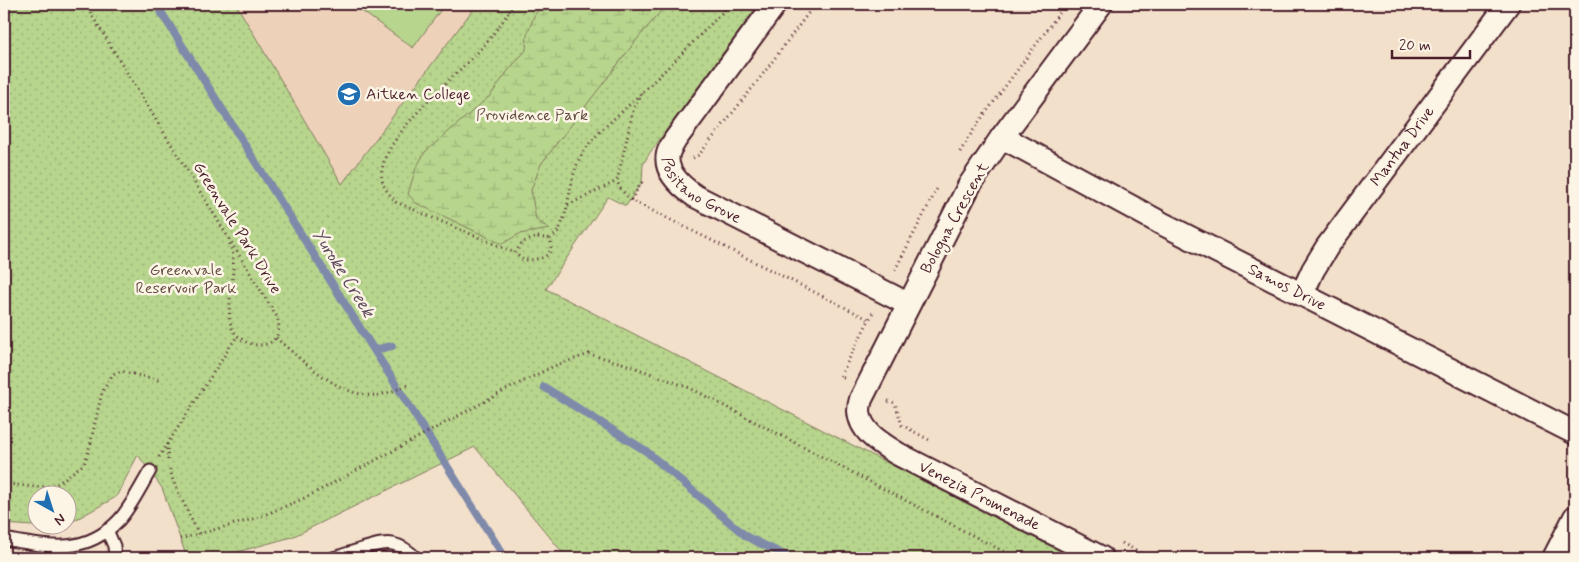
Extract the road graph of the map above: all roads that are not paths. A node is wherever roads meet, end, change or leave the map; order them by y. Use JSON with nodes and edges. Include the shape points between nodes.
{"nodes":[{"id":1,"x":775,"y":4,"type":"edge"},
{"id":2,"x":1101,"y":4,"type":"edge"},
{"id":3,"x":1508,"y":4,"type":"edge"},
{"id":4,"x":1002,"y":137,"type":"junction"},
{"id":5,"x":1302,"y":294,"type":"junction"},
{"id":6,"x":908,"y":304,"type":"junction"},
{"id":7,"x":863,"y":424,"type":"joint"},
{"id":8,"x":1575,"y":433,"type":"edge"},
{"id":9,"x":150,"y":471,"type":"road end"},
{"id":10,"x":1575,"y":517,"type":"edge"},
{"id":11,"x":107,"y":530,"type":"junction"},
{"id":12,"x":4,"y":540,"type":"edge"},
{"id":13,"x":115,"y":558,"type":"edge"},
{"id":14,"x":333,"y":558,"type":"edge"},
{"id":15,"x":416,"y":558,"type":"edge"},
{"id":16,"x":1102,"y":558,"type":"edge"},
{"id":17,"x":1554,"y":558,"type":"edge"}],
"edges":[{"from":1,"to":6,"type":"street","name":"Positano Grove","via":[[675,140],[667,162],[679,183],[695,196]]},
{"from":2,"to":4,"type":"street","name":"Bologna Crescent"},
{"from":3,"to":5,"type":"street","name":"Mantua Drive","via":[[1327,247]]},
{"from":4,"to":5,"type":"street","name":"Samos Drive"},
{"from":4,"to":6,"type":"street","name":"Bologna Crescent","via":[[969,186]]},
{"from":5,"to":8,"type":"street","name":"Samos Drive"},
{"from":6,"to":7,"type":"street","name":"Bologna Crescent","via":[[861,399],[859,411]]},
{"from":7,"to":16,"type":"street","name":"Venezia Promenade","via":[[878,441],[898,454]]},
{"from":9,"to":11,"type":"lane","via":[[120,519]]},
{"from":10,"to":17,"type":"street"},
{"from":11,"to":12,"type":"lane","via":[[78,545],[63,547]]},
{"from":11,"to":13,"type":"lane"},
{"from":14,"to":15,"type":"lane","via":[[382,544],[394,544]]}]}
